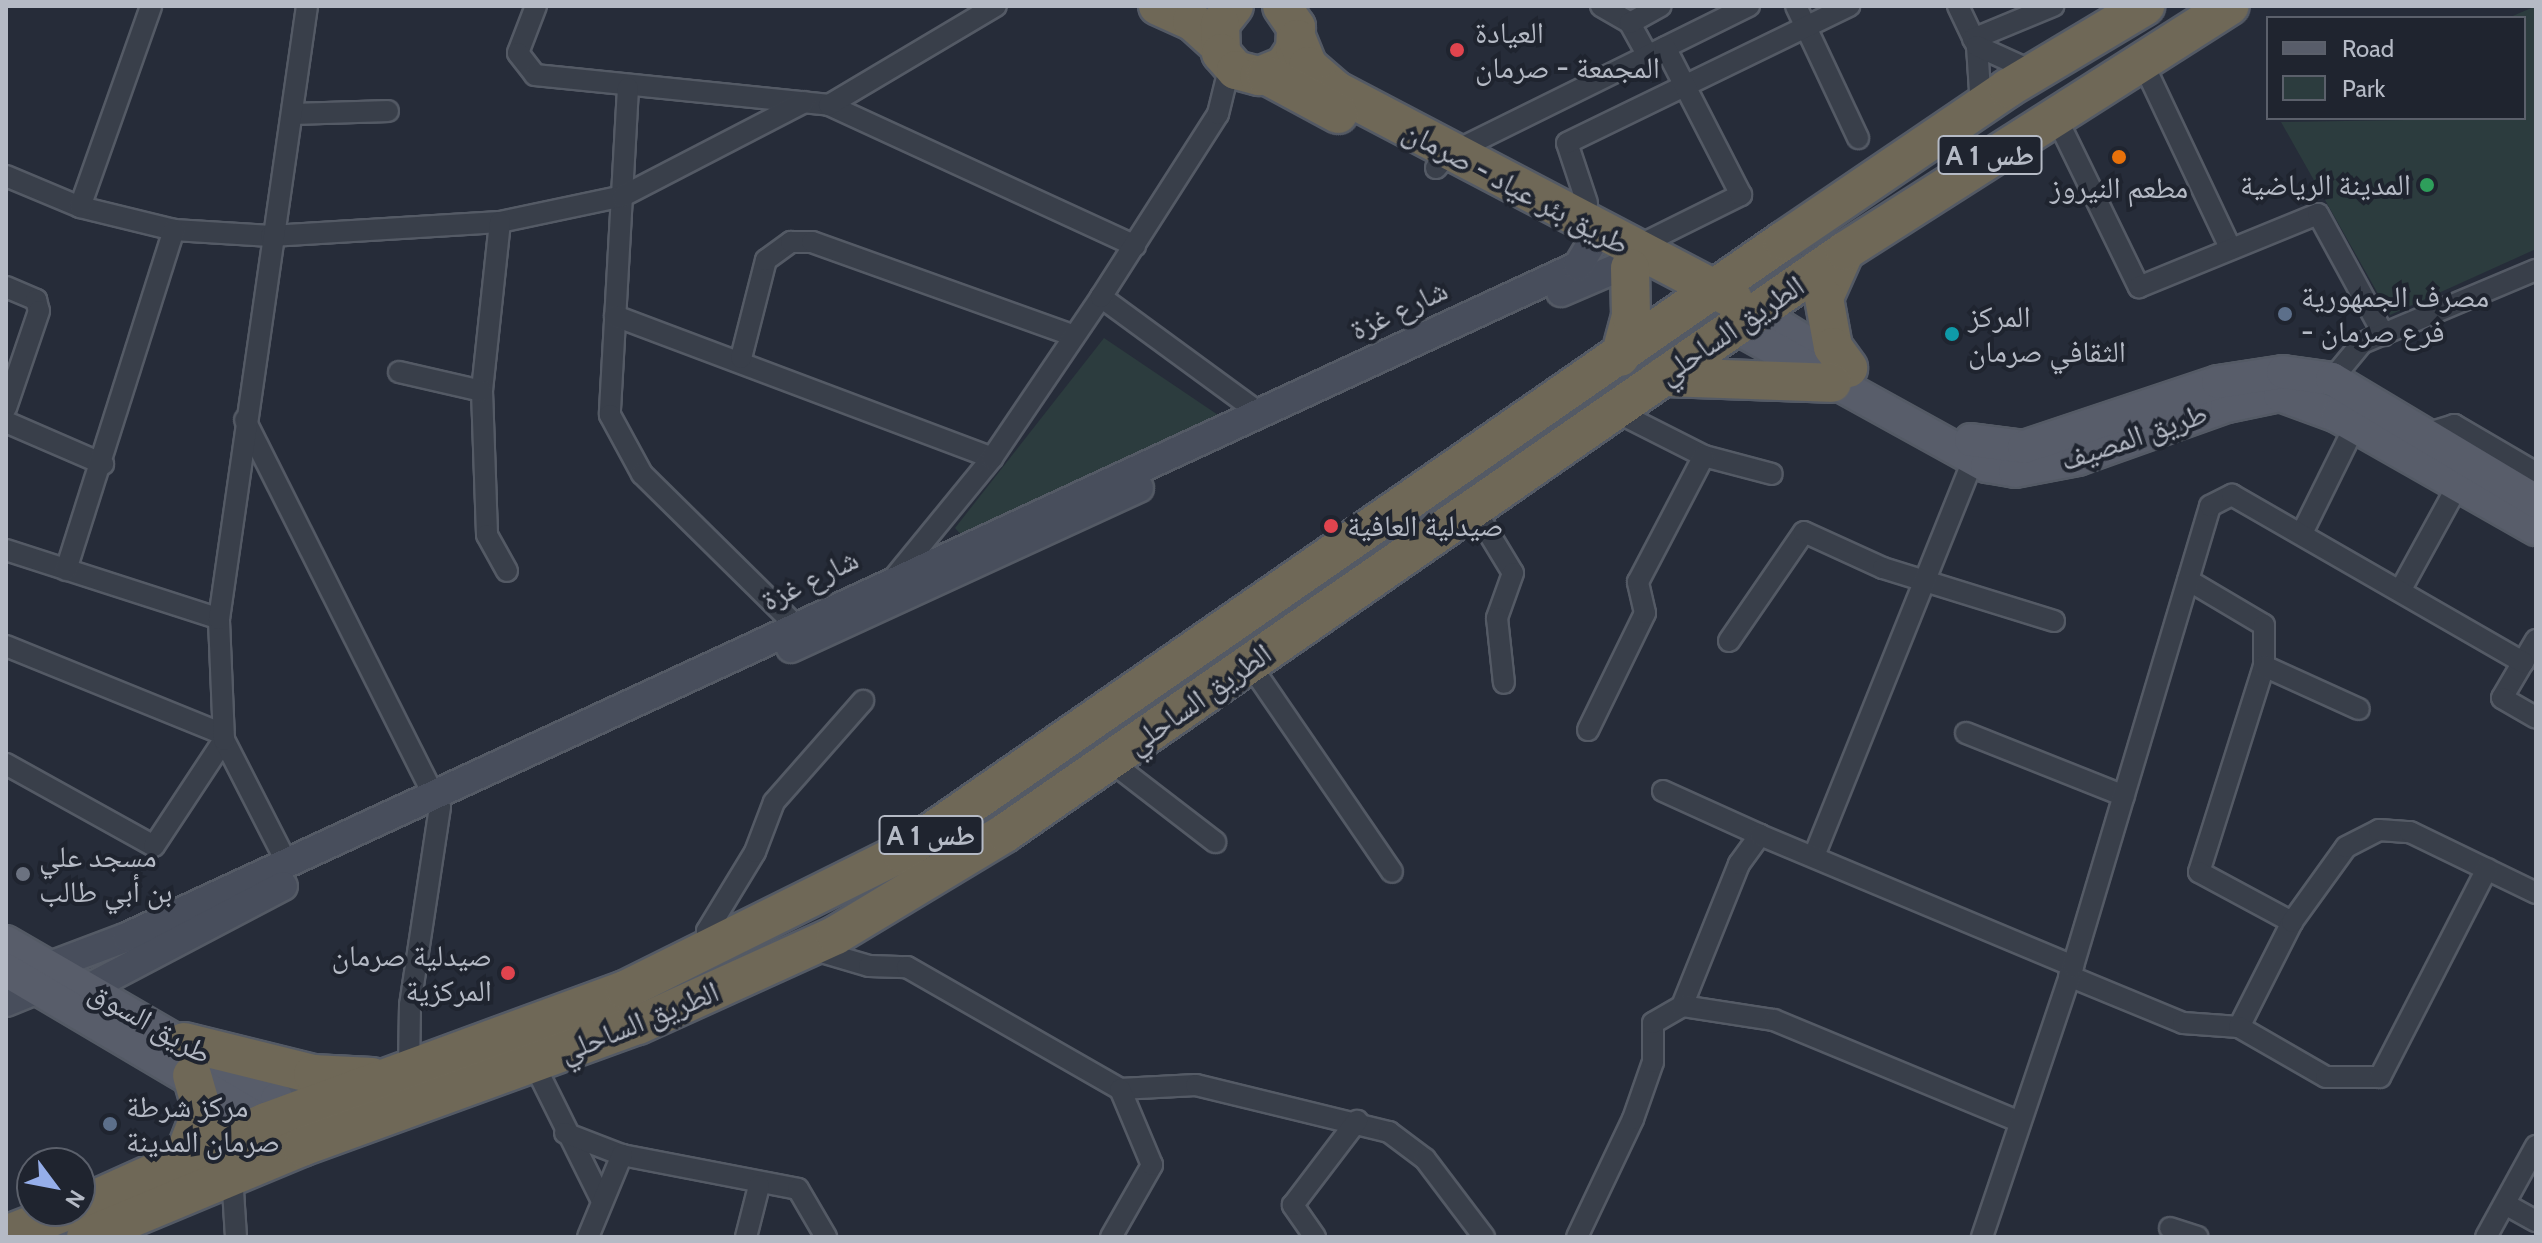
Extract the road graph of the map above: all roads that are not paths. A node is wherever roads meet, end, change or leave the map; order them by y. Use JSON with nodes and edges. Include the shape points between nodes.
{"nodes":[{"id":1,"x":151,"y":6,"type":"edge"},
{"id":2,"x":307,"y":6,"type":"edge"},
{"id":3,"x":536,"y":6,"type":"edge"},
{"id":4,"x":996,"y":6,"type":"edge"},
{"id":5,"x":1158,"y":6,"type":"edge"},
{"id":6,"x":1221,"y":6,"type":"edge"},
{"id":7,"x":1601,"y":6,"type":"edge"},
{"id":8,"x":1661,"y":6,"type":"edge"},
{"id":9,"x":1749,"y":6,"type":"edge"},
{"id":10,"x":1796,"y":6,"type":"edge"},
{"id":11,"x":1849,"y":6,"type":"edge"},
{"id":12,"x":1958,"y":6,"type":"edge"},
{"id":13,"x":2053,"y":6,"type":"edge"},
{"id":14,"x":2145,"y":6,"type":"edge"},
{"id":15,"x":2229,"y":6,"type":"edge"},
{"id":16,"x":1293,"y":20,"type":"edge"},
{"id":17,"x":1630,"y":23,"type":"junction"},
{"id":18,"x":1807,"y":27,"type":"junction"},
{"id":19,"x":1975,"y":43,"type":"junction"},
{"id":20,"x":1656,"y":51,"type":"junction"},
{"id":21,"x":2141,"y":59,"type":"junction"},
{"id":22,"x":1244,"y":65,"type":"junction"},
{"id":23,"x":2034,"y":72,"type":"junction"},
{"id":24,"x":1684,"y":86,"type":"junction"},
{"id":25,"x":628,"y":88,"type":"junction"},
{"id":26,"x":804,"y":102,"type":"junction"},
{"id":27,"x":829,"y":105,"type":"junction"},
{"id":28,"x":1981,"y":107,"type":"junction"},
{"id":29,"x":388,"y":111,"type":"dead end"},
{"id":30,"x":2054,"y":113,"type":"junction"},
{"id":31,"x":294,"y":114,"type":"junction"},
{"id":32,"x":1218,"y":114,"type":"junction"},
{"id":33,"x":1858,"y":138,"type":"dead end"},
{"id":34,"x":1442,"y":162,"type":"junction"},
{"id":35,"x":6,"y":176,"type":"edge"},
{"id":36,"x":623,"y":196,"type":"junction"},
{"id":37,"x":1587,"y":203,"type":"dead end"},
{"id":38,"x":80,"y":207,"type":"junction"},
{"id":39,"x":500,"y":222,"type":"junction"},
{"id":40,"x":174,"y":230,"type":"junction"},
{"id":41,"x":271,"y":236,"type":"junction"},
{"id":42,"x":1783,"y":241,"type":"junction"},
{"id":43,"x":1135,"y":246,"type":"junction"},
{"id":44,"x":1590,"y":246,"type":"junction"},
{"id":45,"x":2231,"y":249,"type":"junction"},
{"id":46,"x":1845,"y":251,"type":"junction"},
{"id":47,"x":1629,"y":261,"type":"junction"},
{"id":48,"x":2536,"y":270,"type":"edge"},
{"id":49,"x":6,"y":287,"type":"edge"},
{"id":50,"x":1101,"y":297,"type":"junction"},
{"id":51,"x":1706,"y":297,"type":"junction"},
{"id":52,"x":615,"y":316,"type":"junction"},
{"id":53,"x":1746,"y":320,"type":"junction"},
{"id":54,"x":2384,"y":335,"type":"junction"},
{"id":55,"x":1074,"y":336,"type":"junction"},
{"id":56,"x":1620,"y":357,"type":"junction"},
{"id":57,"x":741,"y":358,"type":"junction"},
{"id":58,"x":399,"y":372,"type":"dead end"},
{"id":59,"x":1840,"y":375,"type":"junction"},
{"id":60,"x":1663,"y":377,"type":"junction"},
{"id":61,"x":2332,"y":379,"type":"junction"},
{"id":62,"x":482,"y":391,"type":"junction"},
{"id":63,"x":6,"y":408,"type":"edge"},
{"id":64,"x":1613,"y":410,"type":"junction"},
{"id":65,"x":1258,"y":412,"type":"junction"},
{"id":66,"x":245,"y":419,"type":"junction"},
{"id":67,"x":6,"y":422,"type":"edge"},
{"id":68,"x":2355,"y":426,"type":"junction"},
{"id":69,"x":2422,"y":435,"type":"junction"},
{"id":70,"x":1704,"y":456,"type":"junction"},
{"id":71,"x":992,"y":458,"type":"junction"},
{"id":72,"x":1973,"y":461,"type":"junction"},
{"id":73,"x":103,"y":464,"type":"junction"},
{"id":74,"x":2536,"y":473,"type":"edge"},
{"id":75,"x":1772,"y":474,"type":"dead end"},
{"id":76,"x":2458,"y":485,"type":"junction"},
{"id":77,"x":2536,"y":501,"type":"edge"},
{"id":78,"x":1473,"y":507,"type":"junction"},
{"id":79,"x":2536,"y":529,"type":"edge"},
{"id":80,"x":2303,"y":531,"type":"junction"},
{"id":81,"x":6,"y":550,"type":"edge"},
{"id":82,"x":66,"y":570,"type":"junction"},
{"id":83,"x":507,"y":571,"type":"dead end"},
{"id":84,"x":2188,"y":580,"type":"junction"},
{"id":85,"x":1930,"y":582,"type":"junction"},
{"id":86,"x":2400,"y":591,"type":"junction"},
{"id":87,"x":888,"y":592,"type":"junction"},
{"id":88,"x":219,"y":619,"type":"junction"},
{"id":89,"x":2054,"y":621,"type":"dead end"},
{"id":90,"x":795,"y":625,"type":"junction"},
{"id":91,"x":2536,"y":640,"type":"edge"},
{"id":92,"x":1729,"y":641,"type":"dead end"},
{"id":93,"x":6,"y":646,"type":"edge"},
{"id":94,"x":2523,"y":662,"type":"junction"},
{"id":95,"x":1249,"y":663,"type":"junction"},
{"id":96,"x":2264,"y":666,"type":"junction"},
{"id":97,"x":1504,"y":683,"type":"dead end"},
{"id":98,"x":863,"y":701,"type":"dead end"},
{"id":99,"x":2359,"y":709,"type":"dead end"},
{"id":100,"x":2536,"y":718,"type":"edge"},
{"id":101,"x":1588,"y":730,"type":"dead end"},
{"id":102,"x":1966,"y":733,"type":"dead end"},
{"id":103,"x":223,"y":737,"type":"junction"},
{"id":104,"x":1110,"y":761,"type":"junction"},
{"id":105,"x":6,"y":764,"type":"edge"},
{"id":106,"x":1663,"y":791,"type":"dead end"},
{"id":107,"x":2124,"y":796,"type":"junction"},
{"id":108,"x":435,"y":800,"type":"junction"},
{"id":109,"x":1760,"y":835,"type":"junction"},
{"id":110,"x":1215,"y":842,"type":"dead end"},
{"id":111,"x":1814,"y":856,"type":"junction"},
{"id":112,"x":287,"y":863,"type":"junction"},
{"id":113,"x":2487,"y":869,"type":"junction"},
{"id":114,"x":1392,"y":872,"type":"dead end"},
{"id":115,"x":2536,"y":893,"type":"edge"},
{"id":116,"x":2292,"y":922,"type":"junction"},
{"id":117,"x":6,"y":942,"type":"edge"},
{"id":118,"x":811,"y":949,"type":"junction"},
{"id":119,"x":705,"y":955,"type":"junction"},
{"id":120,"x":6,"y":970,"type":"edge"},
{"id":121,"x":2071,"y":971,"type":"junction"},
{"id":122,"x":45,"y":977,"type":"junction"},
{"id":123,"x":625,"y":990,"type":"junction"},
{"id":124,"x":81,"y":997,"type":"junction"},
{"id":125,"x":6,"y":1002,"type":"edge"},
{"id":126,"x":1682,"y":1006,"type":"junction"},
{"id":127,"x":638,"y":1025,"type":"junction"},
{"id":128,"x":2239,"y":1027,"type":"junction"},
{"id":129,"x":188,"y":1058,"type":"junction"},
{"id":130,"x":534,"y":1064,"type":"junction"},
{"id":131,"x":396,"y":1072,"type":"junction"},
{"id":132,"x":1120,"y":1089,"type":"junction"},
{"id":133,"x":1357,"y":1121,"type":"junction"},
{"id":134,"x":2020,"y":1122,"type":"junction"},
{"id":135,"x":287,"y":1128,"type":"junction"},
{"id":136,"x":565,"y":1133,"type":"junction"},
{"id":137,"x":2536,"y":1146,"type":"edge"},
{"id":138,"x":622,"y":1155,"type":"junction"},
{"id":139,"x":182,"y":1161,"type":"junction"},
{"id":140,"x":232,"y":1175,"type":"junction"},
{"id":141,"x":759,"y":1186,"type":"junction"},
{"id":142,"x":96,"y":1199,"type":"edge"},
{"id":143,"x":602,"y":1201,"type":"junction"},
{"id":144,"x":2505,"y":1204,"type":"junction"},
{"id":145,"x":2536,"y":1221,"type":"edge"},
{"id":146,"x":26,"y":1227,"type":"edge"},
{"id":147,"x":2170,"y":1228,"type":"dead end"},
{"id":148,"x":6,"y":1235,"type":"edge"},
{"id":149,"x":86,"y":1237,"type":"edge"},
{"id":150,"x":236,"y":1237,"type":"edge"},
{"id":151,"x":588,"y":1237,"type":"edge"},
{"id":152,"x":746,"y":1237,"type":"edge"},
{"id":153,"x":826,"y":1237,"type":"edge"},
{"id":154,"x":1111,"y":1237,"type":"edge"},
{"id":155,"x":1315,"y":1237,"type":"edge"},
{"id":156,"x":1484,"y":1237,"type":"edge"},
{"id":157,"x":1577,"y":1237,"type":"edge"},
{"id":158,"x":1982,"y":1237,"type":"edge"},
{"id":159,"x":2198,"y":1237,"type":"edge"},
{"id":160,"x":2486,"y":1237,"type":"edge"}],
"edges":[{"from":1,"to":38,"type":"street"},
{"from":2,"to":31,"type":"street"},
{"from":3,"to":25,"type":"street","via":[[519,43],[526,70]]},
{"from":4,"to":27,"type":"street"},
{"from":5,"to":22,"type":"highway","name":"طريق بئر عياد - صرمان","via":[[1192,21]]},
{"from":6,"to":22,"type":"highway"},
{"from":7,"to":17,"type":"street"},
{"from":8,"to":17,"type":"street"},
{"from":9,"to":20,"type":"street"},
{"from":10,"to":18,"type":"street"},
{"from":11,"to":18,"type":"street"},
{"from":12,"to":19,"type":"street"},
{"from":13,"to":19,"type":"street"},
{"from":14,"to":23,"type":"highway","name":"الطريق الساحلي","number":"A 1 طس"},
{"from":15,"to":21,"type":"highway","name":"الطريق الساحلي","number":"A 1 طس"},
{"from":16,"to":22,"type":"highway","via":[[1290,58]]},
{"from":16,"to":34,"type":"highway","name":"طريق بئر عياد - صرمان","via":[[1326,84]]},
{"from":17,"to":20,"type":"street"},
{"from":18,"to":24,"type":"street"},
{"from":18,"to":33,"type":"street"},
{"from":19,"to":23,"type":"street"},
{"from":19,"to":28,"type":"street"},
{"from":20,"to":24,"type":"street"},
{"from":20,"to":34,"type":"street"},
{"from":21,"to":30,"type":"highway","name":"الطريق الساحلي","number":"A 1 طس"},
{"from":21,"to":45,"type":"street"},
{"from":22,"to":32,"type":"street"},
{"from":22,"to":32,"type":"street"},
{"from":22,"to":34,"type":"highway","name":"طريق بئر عياد - صرمان"},
{"from":23,"to":28,"type":"highway","name":"الطريق الساحلي","number":"A 1 طس"},
{"from":24,"to":37,"type":"street","via":[[1567,143]]},
{"from":24,"to":47,"type":"street","via":[[1741,195]]},
{"from":25,"to":26,"type":"street"},
{"from":25,"to":36,"type":"street"},
{"from":26,"to":27,"type":"street"},
{"from":26,"to":36,"type":"street"},
{"from":27,"to":43,"type":"street"},
{"from":28,"to":42,"type":"highway","name":"الطريق الساحلي","number":"A 1 طس"},
{"from":29,"to":31,"type":"street"},
{"from":30,"to":45,"type":"street","via":[[2139,287]]},
{"from":30,"to":46,"type":"highway","name":"الطريق الساحلي","number":"A 1 طس"},
{"from":31,"to":41,"type":"street"},
{"from":32,"to":43,"type":"street"},
{"from":34,"to":44,"type":"highway","name":"طريق بئر عياد - صرمان"},
{"from":34,"to":47,"type":"highway","name":"طريق بئر عياد - صرمان"},
{"from":35,"to":38,"type":"street"},
{"from":36,"to":39,"type":"street"},
{"from":36,"to":52,"type":"street"},
{"from":38,"to":40,"type":"street"},
{"from":39,"to":41,"type":"street"},
{"from":39,"to":62,"type":"street"},
{"from":40,"to":41,"type":"street"},
{"from":40,"to":73,"type":"street"},
{"from":41,"to":66,"type":"street"},
{"from":42,"to":47,"type":"highway","via":[[1712,258]]},
{"from":42,"to":51,"type":"highway","name":"الطريق الساحلي","number":"A 1 طس"},
{"from":43,"to":50,"type":"street"},
{"from":44,"to":47,"type":"highway","name":"طريق بئر عياد - صرمان"},
{"from":44,"to":65,"type":"street","name":"شارع غزة","via":[[1578,266]]},
{"from":45,"to":54,"type":"street","via":[[2321,215]]},
{"from":46,"to":53,"type":"highway","name":"الطريق الساحلي","number":"A 1 طس"},
{"from":46,"to":59,"type":"highway","via":[[1827,285],[1825,323]]},
{"from":47,"to":51,"type":"highway","name":"طريق بئر عياد - صرمان"},
{"from":47,"to":56,"type":"highway","via":[[1631,316]]},
{"from":47,"to":87,"type":"street","name":"شارع غزة"},
{"from":48,"to":54,"type":"street"},
{"from":49,"to":63,"type":"street","via":[[36,300],[39,311]]},
{"from":50,"to":55,"type":"street"},
{"from":50,"to":65,"type":"street"},
{"from":51,"to":53,"type":"highway","name":"طريق بئر عياد - صرمان"},
{"from":51,"to":56,"type":"highway","name":"الطريق الساحلي","number":"A 1 طس"},
{"from":52,"to":57,"type":"street"},
{"from":52,"to":90,"type":"street","via":[[607,392],[626,451]]},
{"from":53,"to":59,"type":"main road","name":"طريق المصيف"},
{"from":53,"to":60,"type":"highway","name":"الطريق الساحلي","number":"A 1 طس"},
{"from":54,"to":61,"type":"street","via":[[2354,348]]},
{"from":55,"to":57,"type":"street","via":[[812,242],[791,242],[766,260]]},
{"from":55,"to":71,"type":"street"},
{"from":56,"to":119,"type":"highway","name":"الطريق الساحلي","number":"A 1 طس","via":[[987,799],[901,853]]},
{"from":57,"to":71,"type":"street"},
{"from":58,"to":62,"type":"street"},
{"from":59,"to":60,"type":"highway"},
{"from":59,"to":61,"type":"main road","name":"طريق المصيف","via":[[1945,428],[2005,448],[2071,436],[2218,382],[2283,372]]},
{"from":59,"to":72,"type":"main road","name":"طريق المصيف"},
{"from":60,"to":64,"type":"highway","name":"الطريق الساحلي","number":"A 1 طس"},
{"from":61,"to":69,"type":"main road","name":"طريق المصيف"},
{"from":62,"to":83,"type":"street","via":[[487,535]]},
{"from":64,"to":70,"type":"street"},
{"from":64,"to":78,"type":"highway","name":"الطريق الساحلي","number":"A 1 طس"},
{"from":65,"to":87,"type":"street","name":"شارع غزة"},
{"from":66,"to":88,"type":"street"},
{"from":66,"to":108,"type":"street"},
{"from":67,"to":73,"type":"street"},
{"from":68,"to":72,"type":"main road","name":"طريق المصيف","via":[[2280,395],[2040,468]]},
{"from":68,"to":76,"type":"main road","name":"طريق المصيف"},
{"from":68,"to":80,"type":"street"},
{"from":69,"to":74,"type":"street","via":[[2454,425]]},
{"from":69,"to":77,"type":"main road","name":"طريق المصيف"},
{"from":70,"to":75,"type":"street"},
{"from":70,"to":101,"type":"street","via":[[1638,582],[1645,613]]},
{"from":71,"to":87,"type":"street"},
{"from":72,"to":85,"type":"street"},
{"from":73,"to":82,"type":"street"},
{"from":76,"to":79,"type":"main road","name":"طريق المصيف"},
{"from":76,"to":86,"type":"street"},
{"from":78,"to":95,"type":"highway","name":"الطريق الساحلي","number":"A 1 طس"},
{"from":78,"to":97,"type":"street","via":[[1513,573],[1497,618]]},
{"from":80,"to":84,"type":"street","via":[[2221,497],[2201,522]]},
{"from":80,"to":86,"type":"street"},
{"from":81,"to":82,"type":"street"},
{"from":82,"to":88,"type":"street"},
{"from":84,"to":96,"type":"street","via":[[2261,620]]},
{"from":84,"to":107,"type":"street"},
{"from":85,"to":89,"type":"street"},
{"from":85,"to":92,"type":"street","via":[[1804,532]]},
{"from":85,"to":111,"type":"street"},
{"from":86,"to":94,"type":"street"},
{"from":87,"to":90,"type":"street","name":"شارع غزة"},
{"from":87,"to":108,"type":"street","name":"شارع غزة"},
{"from":88,"to":103,"type":"street"},
{"from":90,"to":108,"type":"street","name":"شارع غزة"},
{"from":91,"to":94,"type":"street"},
{"from":93,"to":103,"type":"street"},
{"from":94,"to":100,"type":"street","via":[[2502,698]]},
{"from":95,"to":104,"type":"highway","name":"الطريق الساحلي","number":"A 1 طس"},
{"from":95,"to":114,"type":"street"},
{"from":96,"to":99,"type":"street"},
{"from":96,"to":116,"type":"street","via":[[2199,872]]},
{"from":98,"to":119,"type":"street","via":[[774,802],[755,852],[707,931]]},
{"from":102,"to":107,"type":"street"},
{"from":103,"to":105,"type":"street","via":[[154,846]]},
{"from":103,"to":112,"type":"street"},
{"from":104,"to":110,"type":"street"},
{"from":104,"to":118,"type":"highway","name":"الطريق الساحلي","number":"A 1 طس"},
{"from":106,"to":109,"type":"street"},
{"from":107,"to":121,"type":"street"},
{"from":108,"to":112,"type":"street","name":"شارع غزة"},
{"from":108,"to":124,"type":"street","name":"شارع غزة"},
{"from":108,"to":131,"type":"street","via":[[410,1005]]},
{"from":109,"to":111,"type":"street"},
{"from":109,"to":126,"type":"street","via":[[1739,864]]},
{"from":111,"to":121,"type":"street"},
{"from":112,"to":122,"type":"street","name":"شارع غزة"},
{"from":113,"to":115,"type":"street"},
{"from":113,"to":116,"type":"street","via":[[2410,832],[2367,833],[2346,847]]},
{"from":113,"to":128,"type":"street","via":[[2380,1077],[2326,1077]]},
{"from":116,"to":128,"type":"street"},
{"from":117,"to":122,"type":"main road","name":"طريق السوق"},
{"from":118,"to":127,"type":"highway","name":"الطريق الساحلي","number":"A 1 طس"},
{"from":118,"to":132,"type":"street","via":[[869,966],[907,967]]},
{"from":119,"to":123,"type":"highway","name":"الطريق الساحلي","number":"A 1 طس"},
{"from":120,"to":122,"type":"main road","name":"طريق السوق"},
{"from":121,"to":128,"type":"street","via":[[2183,1023]]},
{"from":121,"to":134,"type":"street"},
{"from":122,"to":124,"type":"main road","name":"طريق السوق"},
{"from":122,"to":125,"type":"street","name":"شارع غزة"},
{"from":123,"to":127,"type":"highway"},
{"from":123,"to":131,"type":"highway","name":"الطريق الساحلي","number":"A 1 طس"},
{"from":124,"to":129,"type":"main road","name":"طريق السوق"},
{"from":126,"to":134,"type":"street","via":[[1774,1020]]},
{"from":126,"to":157,"type":"street","via":[[1653,1023],[1653,1062],[1638,1105]]},
{"from":127,"to":130,"type":"highway","name":"الطريق الساحلي","number":"A 1 طس"},
{"from":129,"to":131,"type":"highway","via":[[313,1074]]},
{"from":129,"to":135,"type":"main road","name":"طريق السوق"},
{"from":129,"to":139,"type":"highway","via":[[202,1110]]},
{"from":130,"to":135,"type":"highway","name":"الطريق الساحلي","number":"A 1 طس"},
{"from":130,"to":136,"type":"street"},
{"from":131,"to":135,"type":"highway","name":"الطريق الساحلي","number":"A 1 طس"},
{"from":132,"to":133,"type":"street","via":[[1196,1085]]},
{"from":132,"to":154,"type":"street","via":[[1152,1165]]},
{"from":133,"to":155,"type":"street","via":[[1293,1205]]},
{"from":133,"to":156,"type":"street","via":[[1410,1144]]},
{"from":134,"to":158,"type":"street"},
{"from":135,"to":139,"type":"highway","name":"الطريق الساحلي","number":"A 1 طس"},
{"from":135,"to":140,"type":"highway","name":"الطريق الساحلي","number":"A 1 طس"},
{"from":136,"to":138,"type":"street"},
{"from":136,"to":143,"type":"street"},
{"from":137,"to":144,"type":"street"},
{"from":138,"to":141,"type":"street"},
{"from":138,"to":143,"type":"street"},
{"from":139,"to":142,"type":"highway","name":"الطريق الساحلي","number":"A 1 طس"},
{"from":140,"to":149,"type":"highway","name":"الطريق الساحلي","number":"A 1 طس"},
{"from":140,"to":150,"type":"street"},
{"from":141,"to":152,"type":"street"},
{"from":141,"to":153,"type":"street","via":[[798,1189]]},
{"from":143,"to":151,"type":"street"},
{"from":144,"to":145,"type":"street"},
{"from":144,"to":160,"type":"street"},
{"from":146,"to":148,"type":"highway"},
{"from":147,"to":159,"type":"street"}]}
